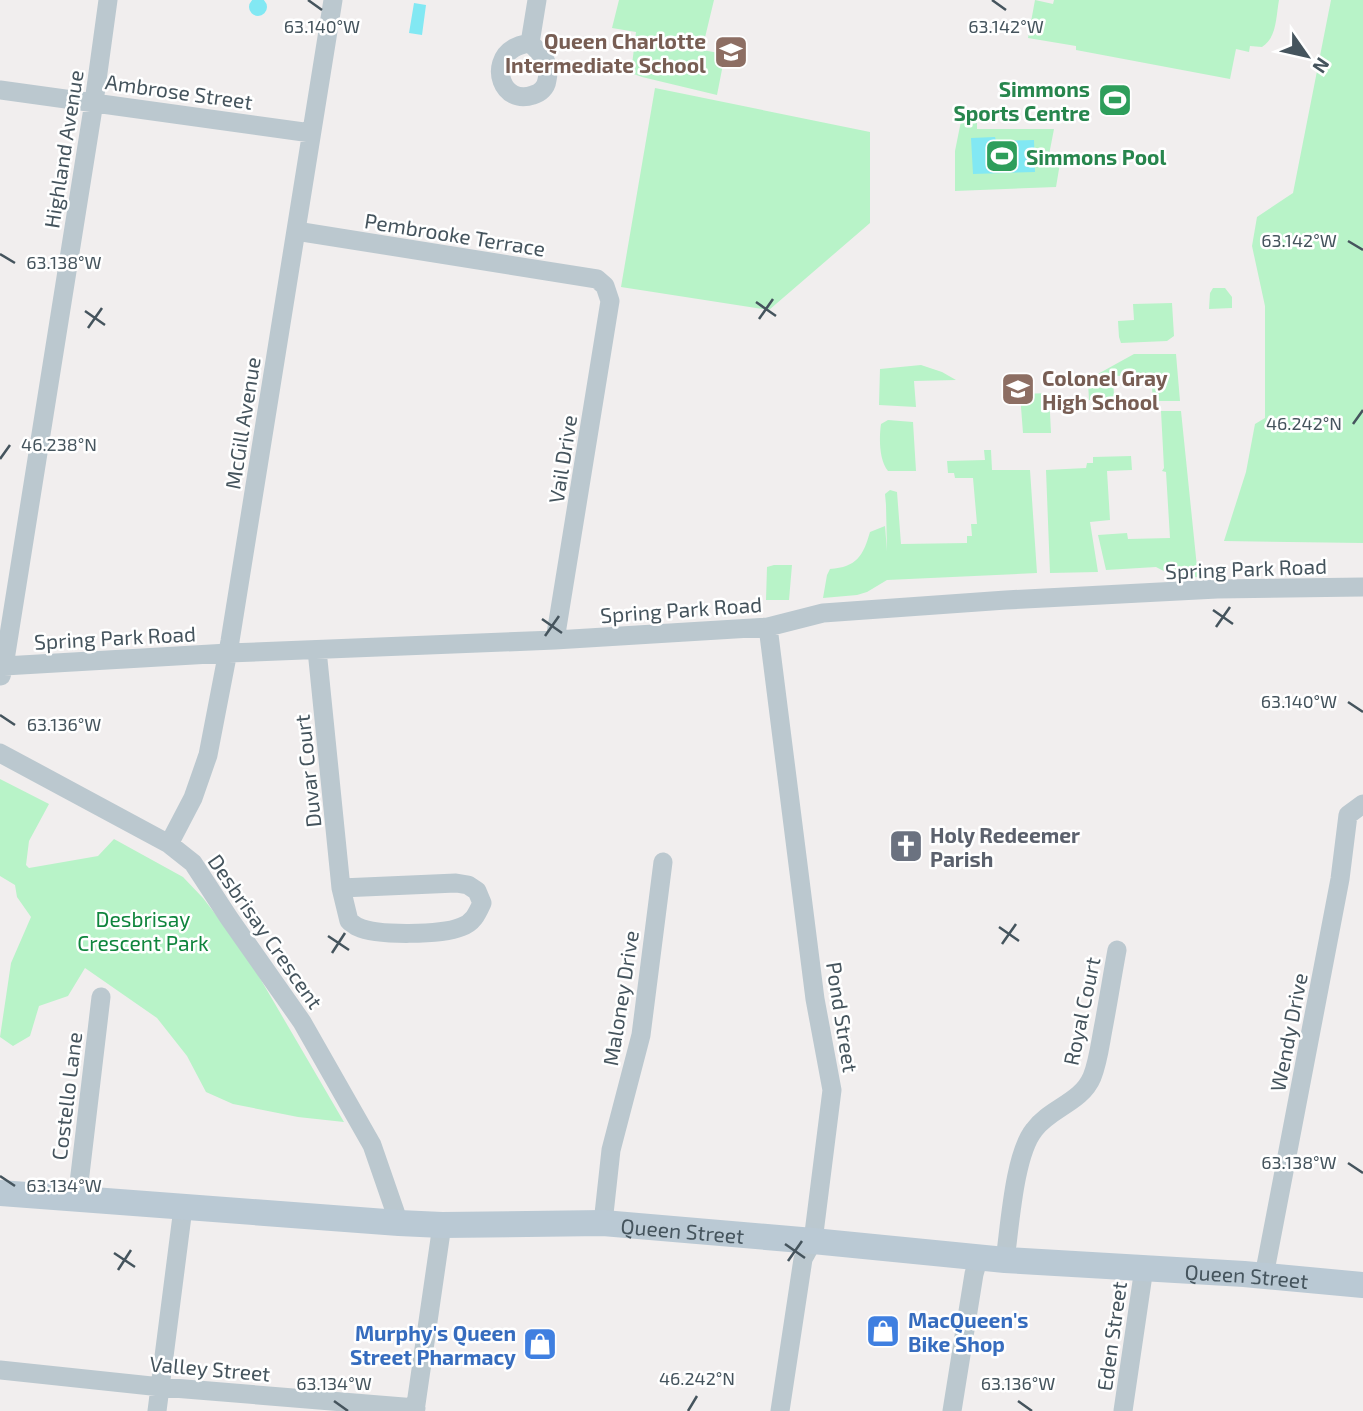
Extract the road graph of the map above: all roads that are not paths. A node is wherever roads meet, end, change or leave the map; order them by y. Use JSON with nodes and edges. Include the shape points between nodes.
{"nodes":[{"id":1,"x":108,"y":0,"type":"edge"},
{"id":2,"x":333,"y":0,"type":"edge"},
{"id":3,"x":537,"y":0,"type":"edge"},
{"id":4,"x":530,"y":43,"type":"dead end"},
{"id":5,"x":0,"y":90,"type":"edge"},
{"id":6,"x":94,"y":103,"type":"junction"},
{"id":7,"x":311,"y":133,"type":"junction"},
{"id":8,"x":296,"y":231,"type":"junction"},
{"id":9,"x":605,"y":286,"type":"joint"},
{"id":10,"x":1363,"y":587,"type":"edge"},
{"id":11,"x":768,"y":626,"type":"junction"},
{"id":12,"x":555,"y":640,"type":"junction"},
{"id":13,"x":317,"y":650,"type":"junction"},
{"id":14,"x":228,"y":653,"type":"junction"},
{"id":15,"x":1,"y":671,"type":"edge"},
{"id":16,"x":0,"y":753,"type":"edge"},
{"id":17,"x":1363,"y":804,"type":"edge"},
{"id":18,"x":169,"y":844,"type":"junction"},
{"id":19,"x":663,"y":862,"type":"dead end"},
{"id":20,"x":341,"y":888,"type":"junction"},
{"id":21,"x":1117,"y":950,"type":"dead end"},
{"id":22,"x":101,"y":997,"type":"dead end"},
{"id":23,"x":0,"y":1193,"type":"edge"},
{"id":24,"x":77,"y":1199,"type":"junction"},
{"id":25,"x":183,"y":1208,"type":"junction"},
{"id":26,"x":399,"y":1223,"type":"junction"},
{"id":27,"x":603,"y":1223,"type":"junction"},
{"id":28,"x":442,"y":1225,"type":"junction"},
{"id":29,"x":813,"y":1241,"type":"junction"},
{"id":30,"x":979,"y":1257,"type":"junction"},
{"id":31,"x":1005,"y":1260,"type":"junction"},
{"id":32,"x":1144,"y":1268,"type":"junction"},
{"id":33,"x":1264,"y":1276,"type":"junction"},
{"id":34,"x":1363,"y":1285,"type":"edge"},
{"id":35,"x":0,"y":1370,"type":"edge"},
{"id":36,"x":161,"y":1387,"type":"junction"},
{"id":37,"x":415,"y":1409,"type":"edge"},
{"id":38,"x":157,"y":1411,"type":"edge"},
{"id":39,"x":780,"y":1411,"type":"edge"},
{"id":40,"x":952,"y":1411,"type":"edge"},
{"id":41,"x":1123,"y":1411,"type":"edge"}],
"edges":[{"from":1,"to":6,"type":"street","name":"Highland Avenue"},
{"from":2,"to":7,"type":"street","name":"McGill Avenue"},
{"from":3,"to":4,"type":"street"},
{"from":5,"to":6,"type":"street","name":"Ambrose Street"},
{"from":6,"to":7,"type":"street","name":"Ambrose Street"},
{"from":6,"to":15,"type":"street","name":"Highland Avenue"},
{"from":7,"to":8,"type":"street","name":"McGill Avenue"},
{"from":8,"to":9,"type":"street","name":"Pembrooke Terrace","via":[[597,279]]},
{"from":8,"to":14,"type":"street","name":"McGill Avenue"},
{"from":9,"to":12,"type":"street","name":"Vail Drive","via":[[610,301]]},
{"from":10,"to":11,"type":"street","name":"Spring Park Road","via":[[1006,600],[823,613]]},
{"from":11,"to":12,"type":"street","name":"Spring Park Road"},
{"from":11,"to":29,"type":"street","name":"Pond Street","via":[[815,999],[832,1090]]},
{"from":12,"to":13,"type":"street","name":"Spring Park Road"},
{"from":13,"to":14,"type":"street","name":"Spring Park Road"},
{"from":13,"to":20,"type":"street","name":"Duvar Court"},
{"from":14,"to":15,"type":"street","name":"Spring Park Road"},
{"from":14,"to":18,"type":"street","name":"McGill Avenue","via":[[204,769]]},
{"from":16,"to":18,"type":"street","name":"Desbrisay Crescent"},
{"from":17,"to":33,"type":"street","name":"Wendy Drive","via":[[1348,815],[1340,879]]},
{"from":18,"to":26,"type":"street","name":"Desbrisay Crescent","via":[[193,863],[302,1022],[372,1144]]},
{"from":19,"to":27,"type":"street","name":"Maloney Drive","via":[[641,1035],[611,1150]]},
{"from":20,"to":20,"type":"street","name":"Duvar Court","via":[[349,921],[359,928],[396,934],[461,927],[474,919],[482,903],[477,891],[456,883]]},
{"from":21,"to":31,"type":"street","name":"Royal Court","via":[[1092,1077],[1079,1096],[1044,1118],[1026,1142]]},
{"from":22,"to":24,"type":"street","name":"Costello Lane"},
{"from":23,"to":24,"type":"street","name":"Queen Street"},
{"from":24,"to":25,"type":"street","name":"Queen Street"},
{"from":25,"to":26,"type":"street","name":"Queen Street"},
{"from":25,"to":36,"type":"street"},
{"from":26,"to":28,"type":"street","name":"Queen Street"},
{"from":27,"to":28,"type":"street","name":"Queen Street"},
{"from":27,"to":29,"type":"street","name":"Queen Street"},
{"from":28,"to":37,"type":"street"},
{"from":29,"to":30,"type":"street","name":"Queen Street"},
{"from":29,"to":39,"type":"street","name":"Pond Street","via":[[803,1259]]},
{"from":30,"to":31,"type":"street","name":"Queen Street"},
{"from":30,"to":40,"type":"street"},
{"from":31,"to":32,"type":"street","name":"Queen Street"},
{"from":32,"to":33,"type":"street","name":"Queen Street"},
{"from":32,"to":41,"type":"street","name":"Eden Street"},
{"from":33,"to":34,"type":"street","name":"Queen Street"},
{"from":35,"to":36,"type":"street","name":"Valley Street"},
{"from":36,"to":37,"type":"street","name":"Valley Street"},
{"from":36,"to":38,"type":"street"}]}
